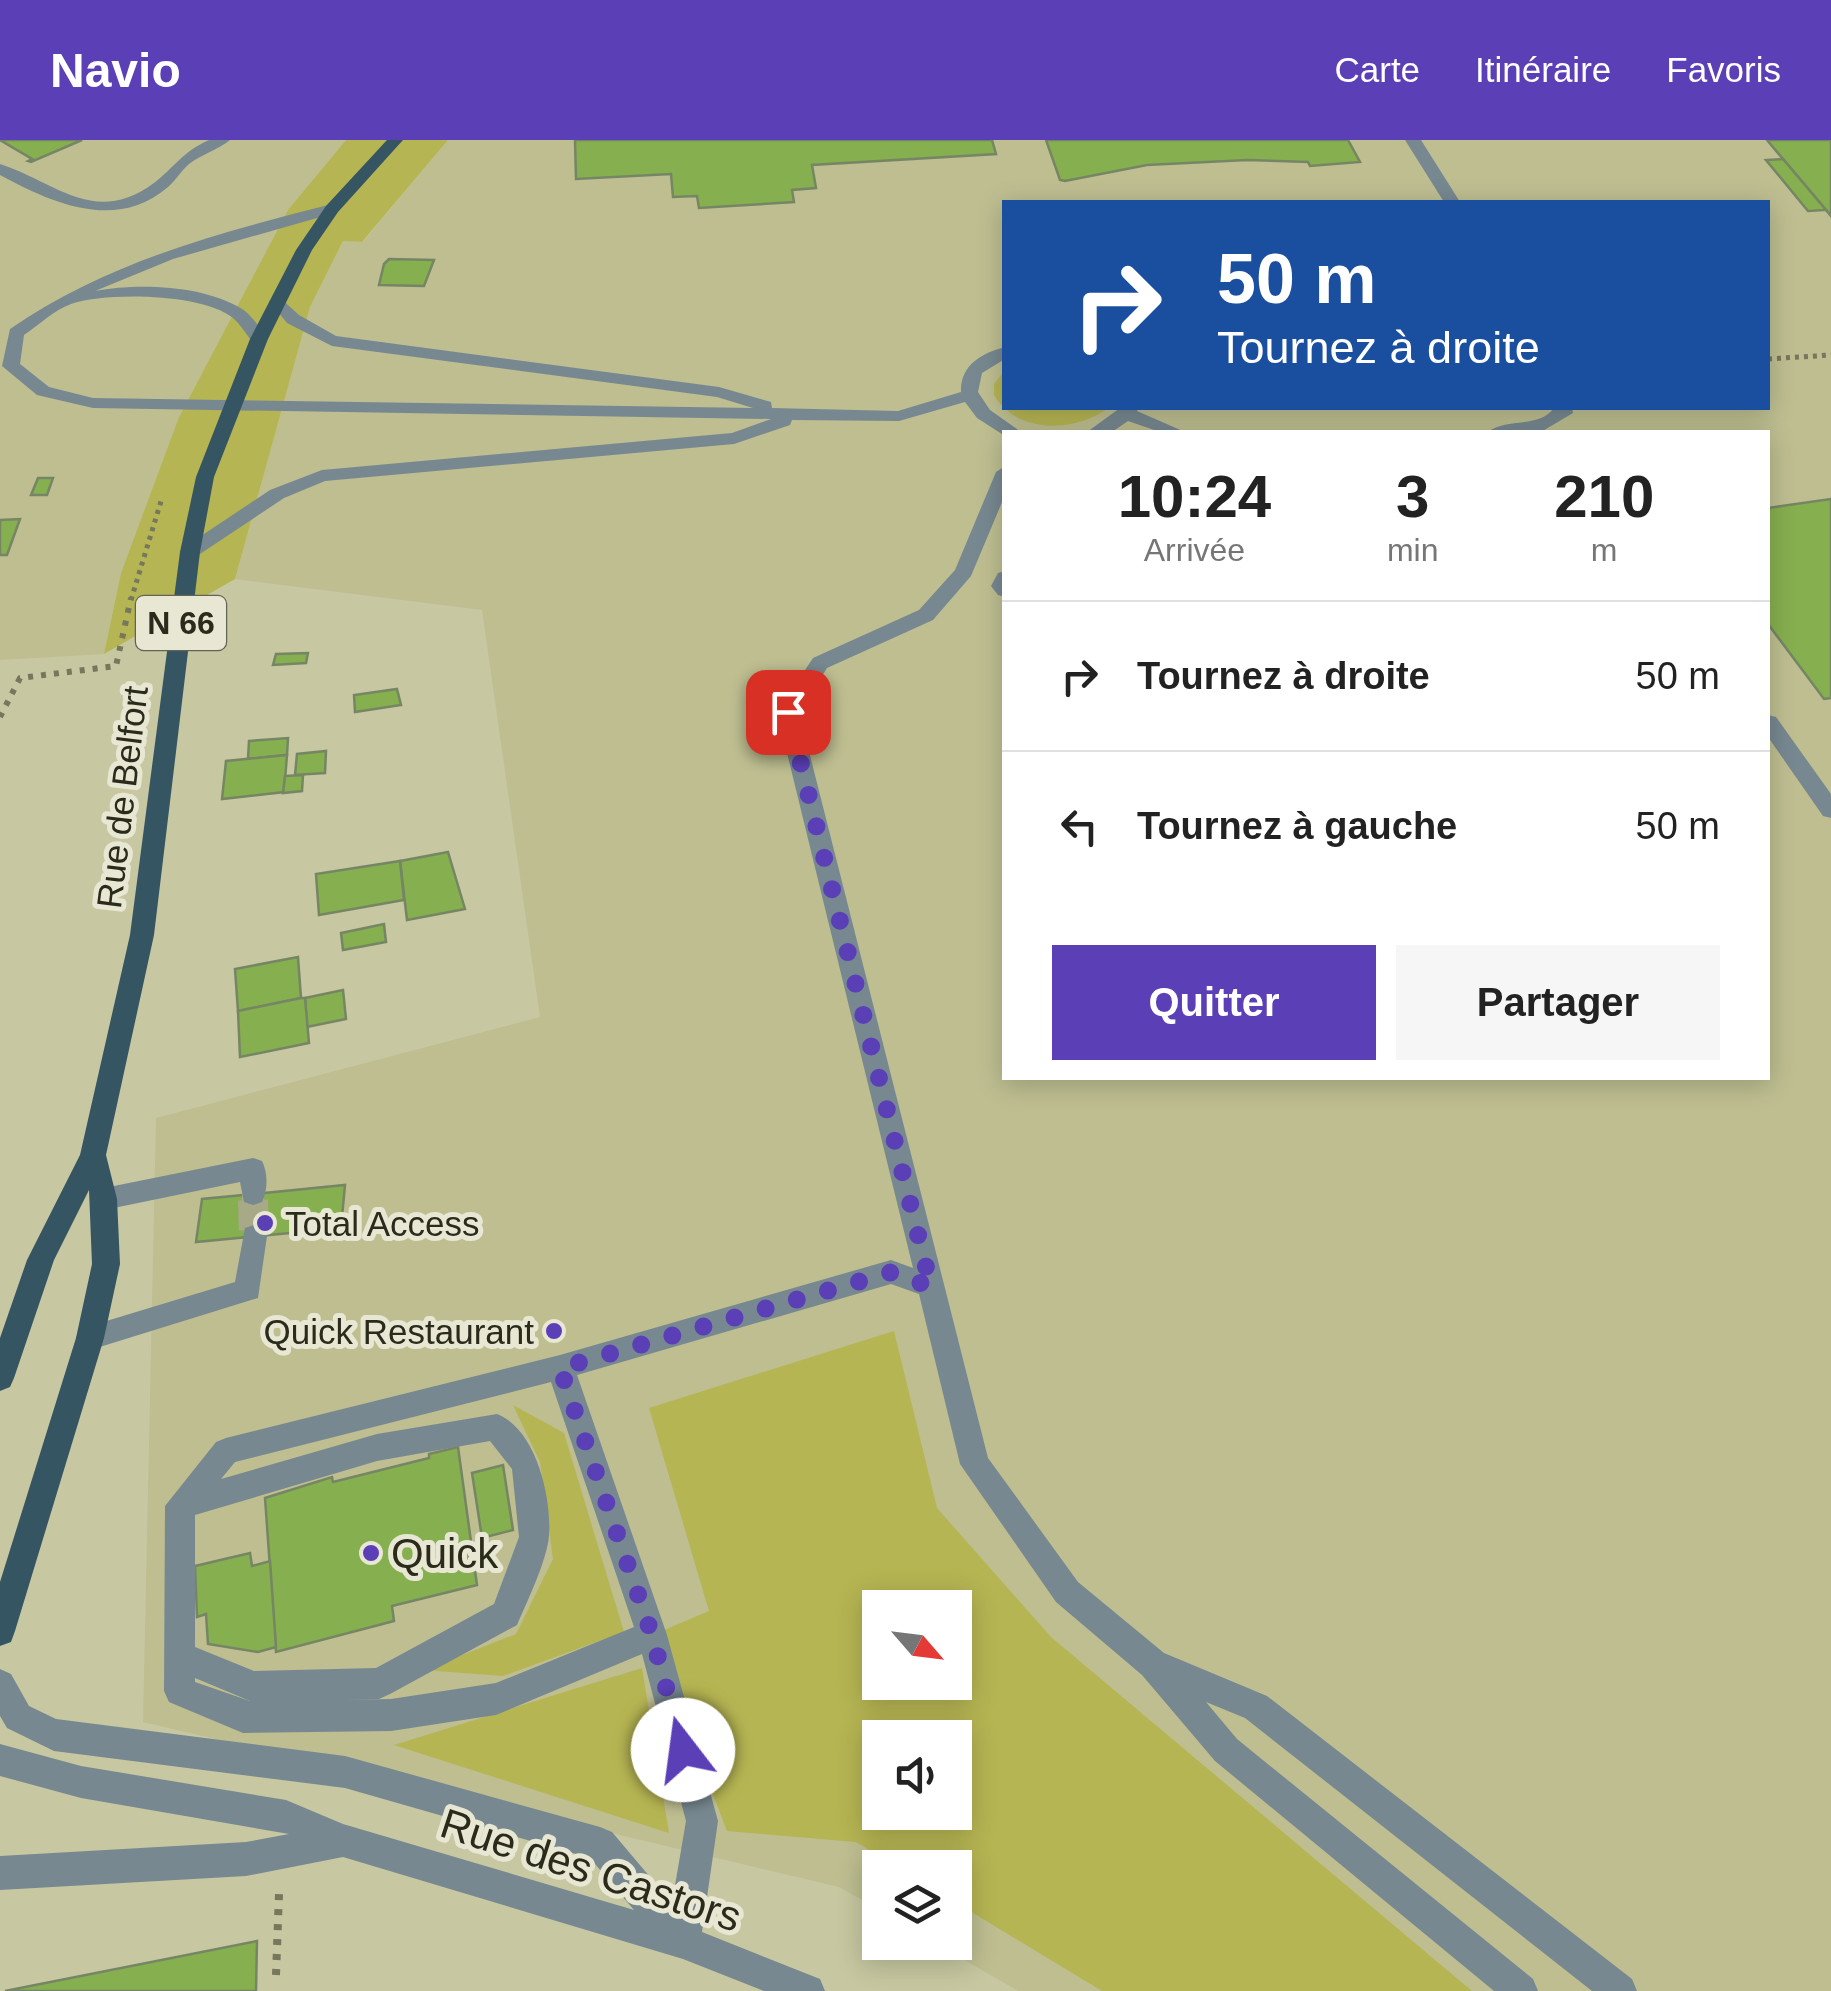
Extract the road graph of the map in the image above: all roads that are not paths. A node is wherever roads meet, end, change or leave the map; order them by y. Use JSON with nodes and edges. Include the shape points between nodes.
{"nodes":[{"id":1,"x":222,"y":140,"type":"edge"},
{"id":2,"x":396,"y":140,"type":"edge"},
{"id":3,"x":1413,"y":140,"type":"edge"},
{"id":4,"x":0,"y":169,"type":"edge"},
{"id":5,"x":1451,"y":200,"type":"edge"},
{"id":6,"x":332,"y":209,"type":"junction"},
{"id":7,"x":278,"y":302,"type":"junction"},
{"id":8,"x":51,"y":305,"type":"junction"},
{"id":9,"x":259,"y":339,"type":"junction"},
{"id":10,"x":1002,"y":354,"type":"edge"},
{"id":11,"x":968,"y":395,"type":"junction"},
{"id":12,"x":1563,"y":410,"type":"edge"},
{"id":13,"x":1128,"y":411,"type":"edge"},
{"id":14,"x":799,"y":416,"type":"junction"},
{"id":15,"x":992,"y":424,"type":"junction"},
{"id":16,"x":1007,"y":430,"type":"edge"},
{"id":17,"x":1099,"y":430,"type":"edge"},
{"id":18,"x":1171,"y":430,"type":"edge"},
{"id":19,"x":1538,"y":430,"type":"edge"},
{"id":20,"x":1002,"y":461,"type":"edge"},
{"id":21,"x":1002,"y":479,"type":"edge"},
{"id":22,"x":190,"y":552,"type":"junction"},
{"id":23,"x":1770,"y":725,"type":"edge"},
{"id":24,"x":1831,"y":810,"type":"edge"},
{"id":25,"x":93,"y":1155,"type":"junction"},
{"id":26,"x":254,"y":1194,"type":"dead end"},
{"id":27,"x":104,"y":1200,"type":"junction"},
{"id":28,"x":254,"y":1236,"type":"tunnel mouth"},
{"id":29,"x":931,"y":1287,"type":"junction"},
{"id":30,"x":90,"y":1338,"type":"junction"},
{"id":31,"x":560,"y":1368,"type":"junction"},
{"id":32,"x":0,"y":1378,"type":"edge"},
{"id":33,"x":180,"y":1506,"type":"junction"},
{"id":34,"x":0,"y":1631,"type":"edge"},
{"id":35,"x":652,"y":1635,"type":"junction"},
{"id":36,"x":179,"y":1656,"type":"junction"},
{"id":37,"x":1154,"y":1664,"type":"junction"},
{"id":38,"x":0,"y":1685,"type":"edge"},
{"id":39,"x":0,"y":1760,"type":"edge"},
{"id":40,"x":343,"y":1840,"type":"junction"},
{"id":41,"x":0,"y":1873,"type":"edge"},
{"id":42,"x":683,"y":1942,"type":"junction"},
{"id":43,"x":808,"y":1991,"type":"edge"},
{"id":44,"x":1521,"y":1991,"type":"edge"},
{"id":45,"x":1620,"y":1991,"type":"edge"}],
"edges":[{"from":1,"to":4,"type":"street","via":[[196,152],[141,199],[112,208],[91,209]]},
{"from":2,"to":6,"type":"main road","name":"Rue de Belfort","number":"N 66"},
{"from":3,"to":5,"type":"street"},
{"from":6,"to":7,"type":"main road","name":"Rue de Belfort","number":"N 66"},
{"from":6,"to":8,"type":"street","via":[[100,279]]},
{"from":7,"to":9,"type":"main road","name":"Rue de Belfort","number":"N 66"},
{"from":7,"to":14,"type":"street","via":[[332,341],[719,392]]},
{"from":8,"to":9,"type":"street","via":[[128,290],[161,291],[238,313]]},
{"from":8,"to":14,"type":"street","via":[[16,333],[11,366],[43,391],[92,403]]},
{"from":9,"to":22,"type":"main road","name":"Rue de Belfort","number":"N 66","via":[[204,477]]},
{"from":10,"to":11,"type":"street","via":[[979,366]]},
{"from":11,"to":14,"type":"street","via":[[899,416]]},
{"from":11,"to":15,"type":"street"},
{"from":12,"to":19,"type":"street"},
{"from":13,"to":17,"type":"street"},
{"from":13,"to":18,"type":"street"},
{"from":14,"to":22,"type":"street","via":[[734,438],[322,476],[276,494]]},
{"from":15,"to":16,"type":"street"},
{"from":15,"to":20,"type":"street"},
{"from":21,"to":29,"type":"street","via":[[964,572],[926,615],[820,664],[788,712]]},
{"from":22,"to":25,"type":"main road","name":"Rue de Belfort","number":"N 66","via":[[142,936]]},
{"from":23,"to":24,"type":"street"},
{"from":25,"to":27,"type":"main road","name":"Rue de Belfort","number":"N 66"},
{"from":25,"to":32,"type":"main road","name":"Rue de Belfort","number":"N 66","via":[[41,1260]]},
{"from":26,"to":27,"type":"street","via":[[253,1170]]},
{"from":27,"to":30,"type":"main road","name":"Rue de Belfort","number":"N 66","via":[[106,1264]]},
{"from":28,"to":30,"type":"street","via":[[248,1290]]},
{"from":29,"to":31,"type":"street","via":[[892,1272]]},
{"from":29,"to":37,"type":"street","via":[[975,1464],[1068,1592]]},
{"from":30,"to":34,"type":"main road","name":"Rue de Belfort","number":"N 66"},
{"from":31,"to":33,"type":"street","via":[[226,1451]]},
{"from":31,"to":35,"type":"street"},
{"from":33,"to":36,"type":"street"},
{"from":33,"to":36,"type":"street","via":[[311,1465],[496,1427],[526,1464],[534,1538],[506,1614],[380,1684],[254,1686]]},
{"from":35,"to":36,"type":"street","via":[[496,1699],[391,1714],[243,1717],[180,1691]]},
{"from":35,"to":42,"type":"street","via":[[702,1821]]},
{"from":37,"to":44,"type":"street","via":[[1226,1750]]},
{"from":37,"to":45,"type":"street","via":[[1256,1707]]},
{"from":38,"to":42,"type":"street","via":[[18,1717],[54,1735],[345,1772],[600,1844]]},
{"from":39,"to":40,"type":"street","name":"Rue des Castors","via":[[82,1782],[286,1816]]},
{"from":40,"to":41,"type":"street","name":"Rue des Castors","via":[[246,1860]]},
{"from":40,"to":42,"type":"street","name":"Rue des Castors"},
{"from":42,"to":43,"type":"street","name":"Rue des Castors"}]}
